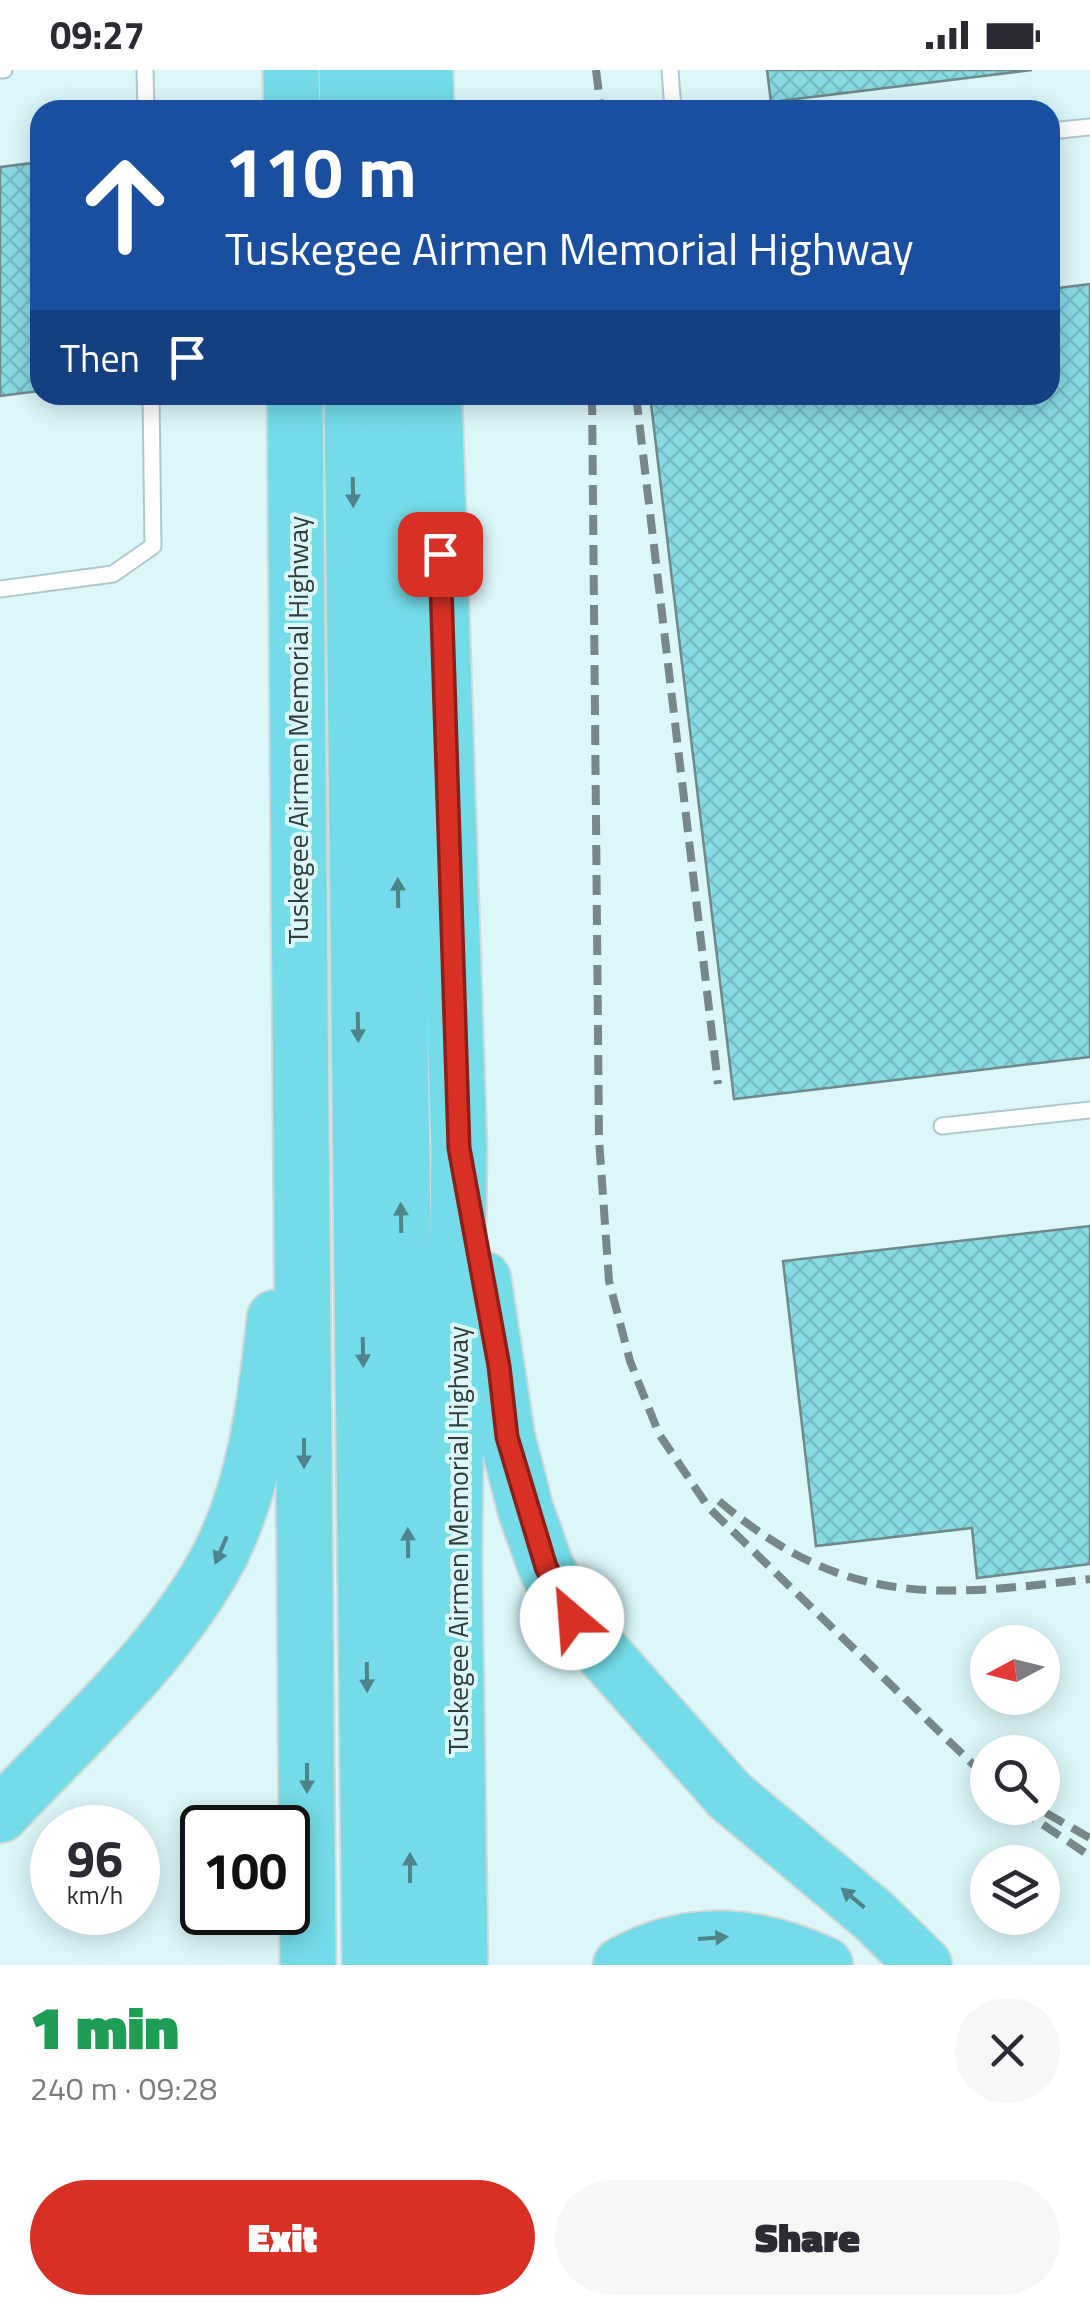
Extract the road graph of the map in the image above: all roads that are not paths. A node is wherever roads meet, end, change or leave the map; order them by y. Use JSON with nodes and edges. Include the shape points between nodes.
{"nodes":[{"id":1,"x":145,"y":70,"type":"edge"},
{"id":2,"x":291,"y":70,"type":"edge"},
{"id":3,"x":347,"y":70,"type":"edge"},
{"id":4,"x":386,"y":70,"type":"edge"},
{"id":5,"x":426,"y":70,"type":"edge"},
{"id":6,"x":670,"y":70,"type":"edge"},
{"id":7,"x":146,"y":100,"type":"edge"},
{"id":8,"x":292,"y":100,"type":"edge"},
{"id":9,"x":348,"y":100,"type":"edge"},
{"id":10,"x":386,"y":100,"type":"edge"},
{"id":11,"x":426,"y":100,"type":"edge"},
{"id":12,"x":672,"y":100,"type":"edge"},
{"id":13,"x":1090,"y":127,"type":"edge"},
{"id":14,"x":1060,"y":130,"type":"edge"},
{"id":15,"x":151,"y":405,"type":"edge"},
{"id":16,"x":295,"y":405,"type":"edge"},
{"id":17,"x":352,"y":405,"type":"edge"},
{"id":18,"x":390,"y":405,"type":"edge"},
{"id":19,"x":434,"y":405,"type":"edge"},
{"id":20,"x":0,"y":589,"type":"edge"},
{"id":21,"x":297,"y":866,"type":"junction"},
{"id":22,"x":1090,"y":1110,"type":"edge"},
{"id":23,"x":942,"y":1126,"type":"dead end"},
{"id":24,"x":459,"y":1148,"type":"junction"},
{"id":25,"x":0,"y":1815,"type":"edge"},
{"id":26,"x":308,"y":1965,"type":"edge"},
{"id":27,"x":370,"y":1965,"type":"edge"},
{"id":28,"x":410,"y":1965,"type":"edge"},
{"id":29,"x":460,"y":1965,"type":"edge"},
{"id":30,"x":621,"y":1965,"type":"edge"},
{"id":31,"x":825,"y":1965,"type":"edge"},
{"id":32,"x":924,"y":1965,"type":"edge"}],
"edges":[{"from":1,"to":7,"type":"lane"},
{"from":2,"to":8,"type":"highway"},
{"from":3,"to":9,"type":"highway"},
{"from":4,"to":10,"type":"highway"},
{"from":5,"to":11,"type":"highway"},
{"from":6,"to":12,"type":"lane"},
{"from":13,"to":14,"type":"lane"},
{"from":15,"to":20,"type":"lane","via":[[153,546],[113,574]]},
{"from":16,"to":21,"type":"highway","name":"Tuskegee Airmen Memorial Highway"},
{"from":17,"to":27,"type":"highway","one_way":true},
{"from":28,"to":18,"type":"highway","one_way":true},
{"from":19,"to":24,"type":"highway","name":"Tuskegee Airmen Memorial Highway"},
{"from":21,"to":25,"type":"highway","one_way":true,"via":[[279,1278],[256,1447],[239,1505],[216,1564],[184,1614]]},
{"from":21,"to":26,"type":"highway","name":"Tuskegee Airmen Memorial Highway","one_way":true},
{"from":22,"to":23,"type":"lane"},
{"from":24,"to":29,"type":"highway","name":"Tuskegee Airmen Memorial Highway","via":[[454,1560]]},
{"from":32,"to":24,"type":"highway","one_way":true,"via":[[730,1796],[572,1618],[546,1567],[507,1437]]},
{"from":30,"to":31,"type":"highway","one_way":true,"via":[[658,1948],[726,1936],[758,1940]]}]}
